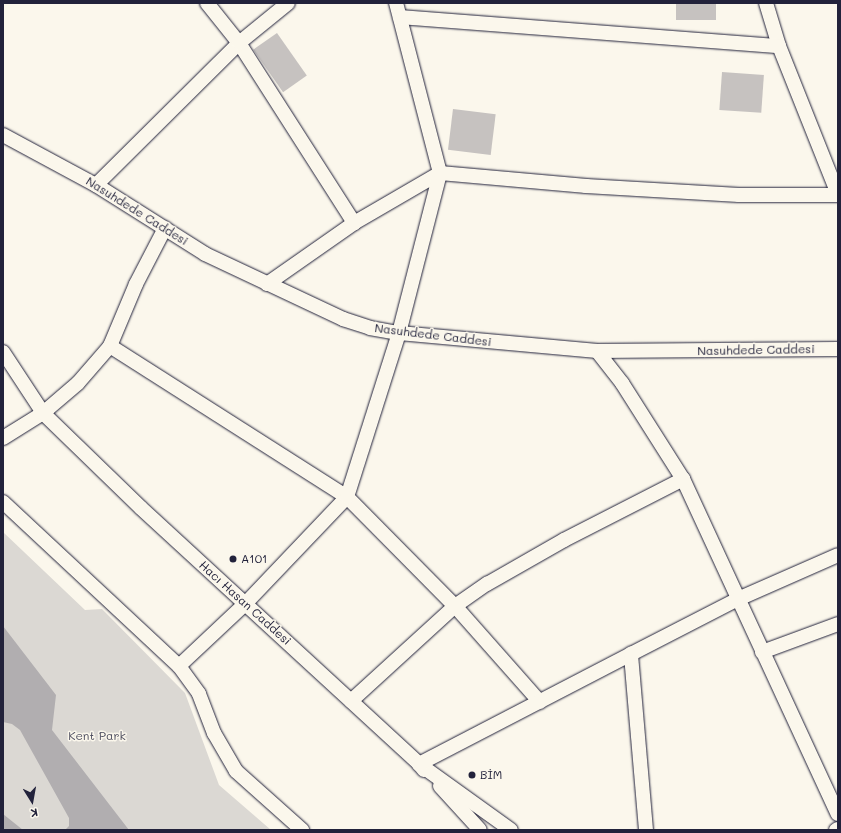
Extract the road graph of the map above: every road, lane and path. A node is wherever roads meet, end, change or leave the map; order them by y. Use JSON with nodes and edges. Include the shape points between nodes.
{"nodes":[{"id":1,"x":207,"y":3,"type":"edge"},
{"id":2,"x":288,"y":3,"type":"edge"},
{"id":3,"x":396,"y":3,"type":"edge"},
{"id":4,"x":766,"y":3,"type":"edge"},
{"id":5,"x":400,"y":17,"type":"junction"},
{"id":6,"x":239,"y":43,"type":"junction"},
{"id":7,"x":779,"y":46,"type":"junction"},
{"id":8,"x":3,"y":135,"type":"edge"},
{"id":9,"x":440,"y":174,"type":"junction"},
{"id":10,"x":96,"y":185,"type":"junction"},
{"id":11,"x":838,"y":194,"type":"edge"},
{"id":12,"x":354,"y":223,"type":"junction"},
{"id":13,"x":165,"y":228,"type":"junction"},
{"id":14,"x":267,"y":284,"type":"junction"},
{"id":15,"x":399,"y":333,"type":"junction"},
{"id":16,"x":110,"y":346,"type":"junction"},
{"id":17,"x":838,"y":349,"type":"edge"},
{"id":18,"x":597,"y":351,"type":"junction"},
{"id":19,"x":3,"y":352,"type":"edge"},
{"id":20,"x":43,"y":413,"type":"junction"},
{"id":21,"x":3,"y":438,"type":"edge"},
{"id":22,"x":683,"y":479,"type":"junction"},
{"id":23,"x":348,"y":497,"type":"junction"},
{"id":24,"x":3,"y":502,"type":"edge"},
{"id":25,"x":838,"y":555,"type":"edge"},
{"id":26,"x":738,"y":599,"type":"junction"},
{"id":27,"x":245,"y":604,"type":"junction"},
{"id":28,"x":455,"y":606,"type":"junction"},
{"id":29,"x":838,"y":624,"type":"edge"},
{"id":30,"x":762,"y":652,"type":"junction"},
{"id":31,"x":632,"y":654,"type":"junction"},
{"id":32,"x":179,"y":666,"type":"junction"},
{"id":33,"x":352,"y":701,"type":"junction"},
{"id":34,"x":540,"y":702,"type":"junction"},
{"id":35,"x":419,"y":764,"type":"junction"},
{"id":36,"x":838,"y":814,"type":"edge"},
{"id":37,"x":302,"y":830,"type":"edge"},
{"id":38,"x":480,"y":830,"type":"edge"},
{"id":39,"x":511,"y":830,"type":"edge"},
{"id":40,"x":646,"y":830,"type":"edge"}],
"edges":[{"from":1,"to":6,"type":"street"},
{"from":2,"to":6,"type":"street"},
{"from":3,"to":5,"type":"street"},
{"from":4,"to":7,"type":"street"},
{"from":5,"to":7,"type":"street"},
{"from":5,"to":9,"type":"street"},
{"from":6,"to":10,"type":"street"},
{"from":6,"to":12,"type":"street"},
{"from":7,"to":11,"type":"street"},
{"from":8,"to":10,"type":"street","name":"Nasuhdede Caddesi"},
{"from":9,"to":11,"type":"street","via":[[731,194]]},
{"from":9,"to":12,"type":"street"},
{"from":9,"to":15,"type":"street"},
{"from":10,"to":13,"type":"street","name":"Nasuhdede Caddesi"},
{"from":12,"to":14,"type":"street"},
{"from":13,"to":14,"type":"street","name":"Nasuhdede Caddesi","via":[[205,254]]},
{"from":13,"to":16,"type":"street","via":[[136,284]]},
{"from":14,"to":15,"type":"street","name":"Nasuhdede Caddesi","via":[[343,319],[370,328]]},
{"from":15,"to":18,"type":"street","name":"Nasuhdede Caddesi"},
{"from":15,"to":23,"type":"street"},
{"from":16,"to":20,"type":"street","via":[[78,383]]},
{"from":16,"to":23,"type":"street"},
{"from":17,"to":18,"type":"street","name":"Nasuhdede Caddesi"},
{"from":18,"to":22,"type":"street","via":[[622,383]]},
{"from":19,"to":20,"type":"street","name":"Hacı Hasan Caddesi"},
{"from":20,"to":21,"type":"street"},
{"from":20,"to":27,"type":"street","name":"Hacı Hasan Caddesi"},
{"from":22,"to":26,"type":"street"},
{"from":22,"to":28,"type":"street","via":[[564,540],[487,584]]},
{"from":23,"to":27,"type":"street"},
{"from":23,"to":28,"type":"street"},
{"from":24,"to":32,"type":"street"},
{"from":25,"to":26,"type":"street"},
{"from":26,"to":30,"type":"street"},
{"from":26,"to":31,"type":"street"},
{"from":27,"to":32,"type":"street"},
{"from":27,"to":33,"type":"street","name":"Hacı Hasan Caddesi"},
{"from":28,"to":33,"type":"street"},
{"from":28,"to":34,"type":"street"},
{"from":29,"to":30,"type":"street"},
{"from":30,"to":36,"type":"street"},
{"from":31,"to":34,"type":"street"},
{"from":31,"to":40,"type":"street"},
{"from":32,"to":37,"type":"street","via":[[199,694],[214,733],[236,770]]},
{"from":33,"to":35,"type":"street","name":"Hacı Hasan Caddesi"},
{"from":34,"to":35,"type":"street"},
{"from":35,"to":38,"type":"street"},
{"from":35,"to":39,"type":"street","name":"Hacı Hasan Caddesi"}]}
